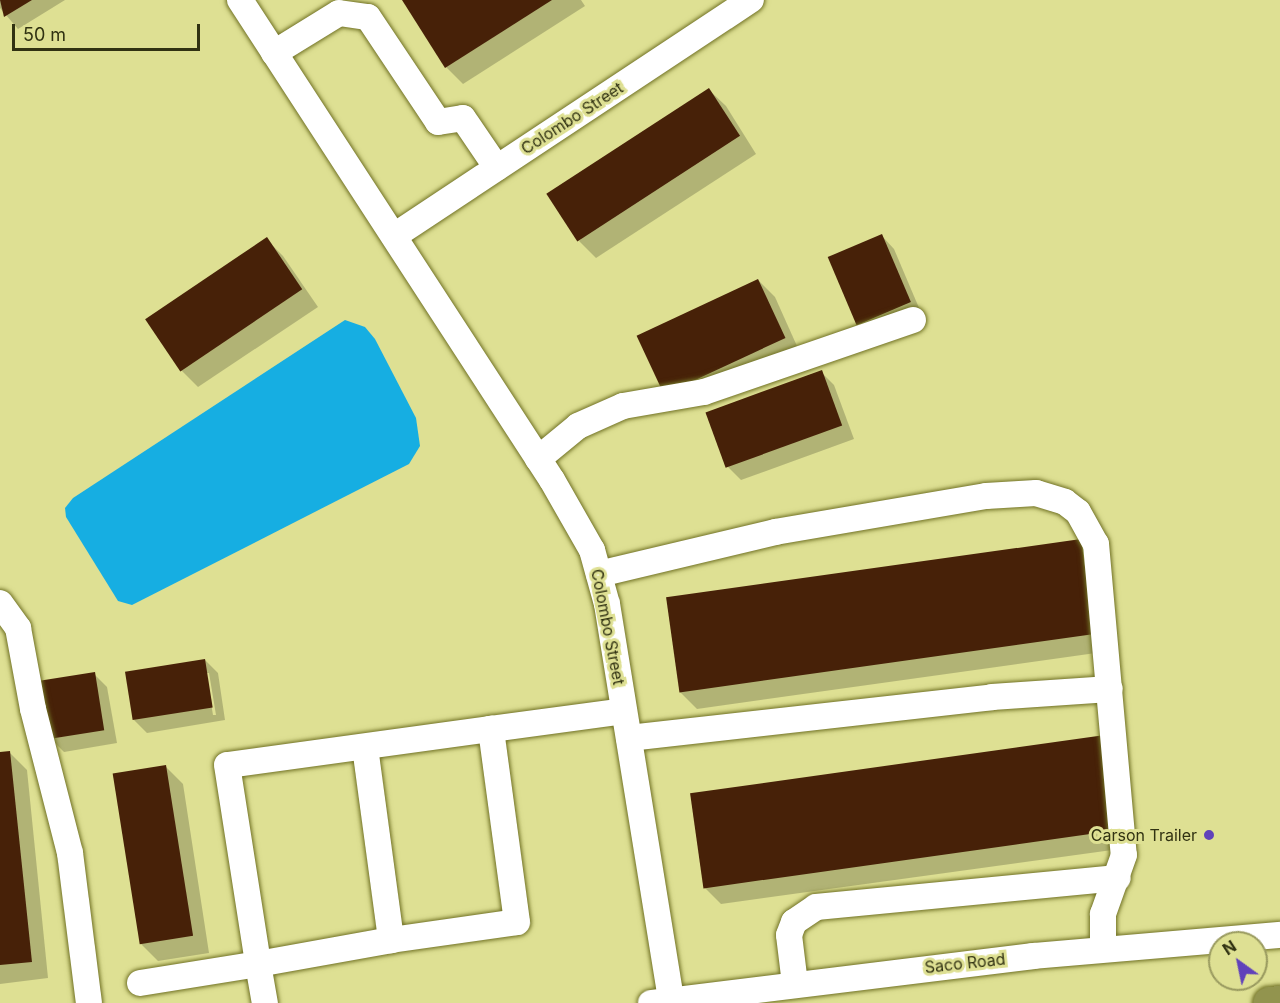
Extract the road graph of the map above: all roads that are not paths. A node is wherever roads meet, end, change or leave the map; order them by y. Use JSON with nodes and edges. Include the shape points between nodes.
{"nodes":[{"id":1,"x":240,"y":0,"type":"edge"},
{"id":2,"x":751,"y":0,"type":"edge"},
{"id":3,"x":274,"y":53,"type":"junction"},
{"id":4,"x":497,"y":168,"type":"junction"},
{"id":5,"x":394,"y":236,"type":"junction"},
{"id":6,"x":912,"y":320,"type":"dead end"},
{"id":7,"x":538,"y":459,"type":"junction"},
{"id":8,"x":599,"y":574,"type":"junction"},
{"id":9,"x":0,"y":603,"type":"edge"},
{"id":10,"x":1110,"y":689,"type":"junction"},
{"id":11,"x":624,"y":711,"type":"junction"},
{"id":12,"x":491,"y":729,"type":"junction"},
{"id":13,"x":629,"y":738,"type":"junction"},
{"id":14,"x":365,"y":747,"type":"junction"},
{"id":15,"x":1118,"y":878,"type":"junction"},
{"id":16,"x":1280,"y":935,"type":"edge"},
{"id":17,"x":391,"y":940,"type":"junction"},
{"id":18,"x":1103,"y":949,"type":"junction"},
{"id":19,"x":258,"y":963,"type":"junction"},
{"id":20,"x":140,"y":983,"type":"dead end"},
{"id":21,"x":795,"y":984,"type":"junction"},
{"id":22,"x":661,"y":1002,"type":"edge"},
{"id":23,"x":1280,"y":1002,"type":"edge"},
{"id":24,"x":89,"y":1003,"type":"edge"},
{"id":25,"x":265,"y":1003,"type":"edge"},
{"id":26,"x":1269,"y":1003,"type":"edge"}],
"edges":[{"from":1,"to":3,"type":"street","name":"Colombo Street"},
{"from":2,"to":4,"type":"street","name":"Colombo Street"},
{"from":3,"to":4,"type":"street","via":[[339,13],[368,17],[438,122],[463,118]]},
{"from":3,"to":5,"type":"street","name":"Colombo Street"},
{"from":4,"to":5,"type":"street","name":"Colombo Street"},
{"from":5,"to":7,"type":"street","name":"Colombo Street"},
{"from":6,"to":7,"type":"street","via":[[704,392],[623,406],[578,426]]},
{"from":7,"to":8,"type":"street","name":"Colombo Street","via":[[592,550]]},
{"from":8,"to":10,"type":"street","via":[[688,550],[848,519],[1014,492],[1053,495],[1078,512],[1096,544]]},
{"from":8,"to":11,"type":"street","name":"Colombo Street"},
{"from":9,"to":24,"type":"street","via":[[18,628],[33,709],[70,853]]},
{"from":10,"to":13,"type":"street","via":[[992,697]]},
{"from":10,"to":15,"type":"street","via":[[1124,855]]},
{"from":11,"to":12,"type":"street"},
{"from":11,"to":13,"type":"street","name":"Colombo Street"},
{"from":12,"to":14,"type":"street"},
{"from":12,"to":17,"type":"street","via":[[517,922]]},
{"from":13,"to":22,"type":"street","name":"Colombo Street"},
{"from":14,"to":17,"type":"street"},
{"from":14,"to":19,"type":"street","via":[[227,765]]},
{"from":15,"to":18,"type":"street","via":[[1103,914]]},
{"from":15,"to":21,"type":"street","via":[[816,907],[794,922],[789,935]]},
{"from":16,"to":18,"type":"street","name":"Saco Road"},
{"from":17,"to":19,"type":"street"},
{"from":18,"to":21,"type":"street","name":"Saco Road"},
{"from":19,"to":20,"type":"street"},
{"from":19,"to":25,"type":"street"},
{"from":21,"to":22,"type":"street","name":"Saco Road"},
{"from":23,"to":26,"type":"highway"}]}
